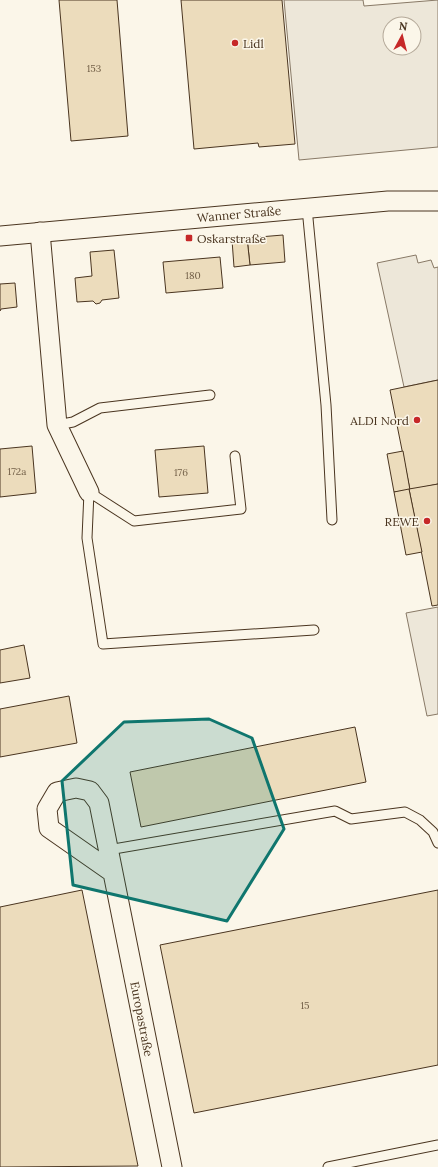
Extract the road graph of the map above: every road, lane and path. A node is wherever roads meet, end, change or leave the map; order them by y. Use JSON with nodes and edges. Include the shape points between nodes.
{"nodes":[{"id":1,"x":438,"y":201,"type":"edge"},
{"id":2,"x":307,"y":208,"type":"junction"},
{"id":3,"x":40,"y":232,"type":"junction"},
{"id":4,"x":0,"y":236,"type":"edge"},
{"id":5,"x":210,"y":395,"type":"dead end"},
{"id":6,"x":57,"y":425,"type":"junction"},
{"id":7,"x":236,"y":456,"type":"dead end"},
{"id":8,"x":89,"y":492,"type":"junction"},
{"id":9,"x":332,"y":520,"type":"dead end"},
{"id":10,"x":314,"y":630,"type":"dead end"},
{"id":11,"x":438,"y":843,"type":"edge"},
{"id":12,"x":108,"y":850,"type":"junction"},
{"id":13,"x":112,"y":872,"type":"junction"},
{"id":14,"x":438,"y":1145,"type":"edge"},
{"id":15,"x":350,"y":1165,"type":"edge"},
{"id":16,"x":172,"y":1167,"type":"edge"},
{"id":17,"x":328,"y":1167,"type":"edge"}],
"edges":[{"from":1,"to":2,"type":"street","name":"Wanner Straße","via":[[388,201]]},
{"from":2,"to":3,"type":"street","name":"Wanner Straße"},
{"from":2,"to":9,"type":"lane","via":[[326,405]]},
{"from":3,"to":4,"type":"street","name":"Wanner Straße"},
{"from":3,"to":6,"type":"street"},
{"from":5,"to":6,"type":"lane","via":[[100,408],[73,422]]},
{"from":6,"to":8,"type":"street"},
{"from":7,"to":8,"type":"lane","via":[[241,509],[134,521]]},
{"from":8,"to":10,"type":"lane","via":[[87,538],[103,644]]},
{"from":11,"to":12,"type":"lane","via":[[434,832],[406,812],[351,820],[335,811]]},
{"from":12,"to":13,"type":"street","name":"Europastraße"},
{"from":12,"to":13,"type":"street","name":"Europastraße","via":[[99,803],[90,791],[76,788],[57,792],[47,808],[49,828]]},
{"from":13,"to":16,"type":"street","name":"Europastraße"},
{"from":14,"to":15,"type":"lane"},
{"from":15,"to":17,"type":"lane"}]}
